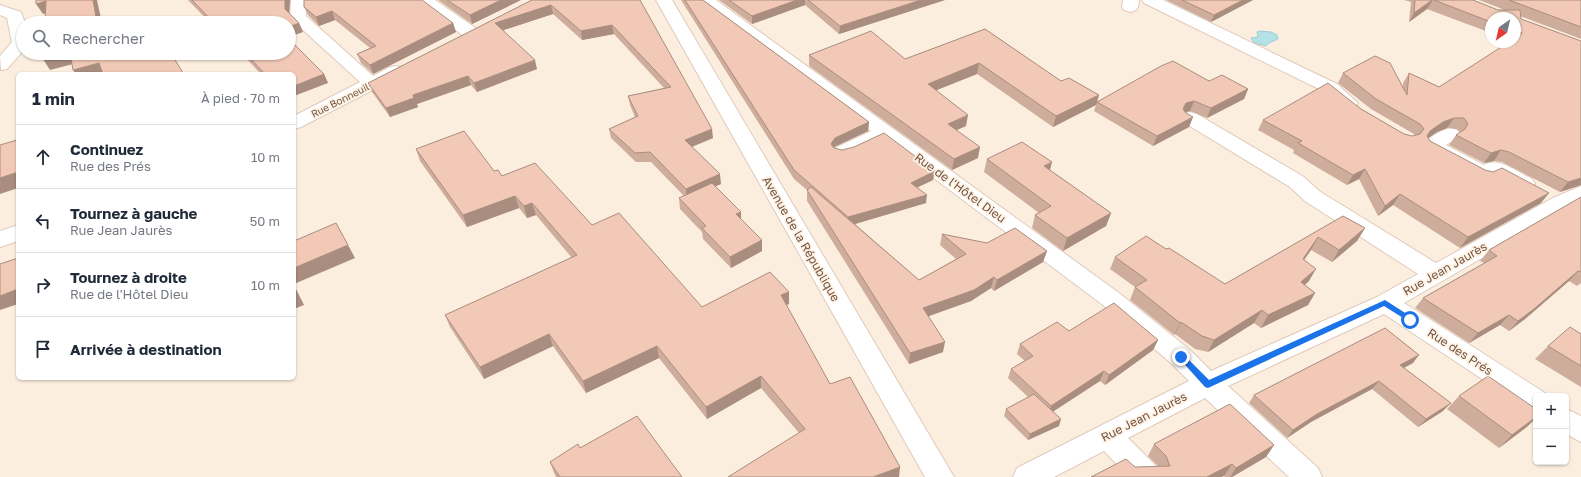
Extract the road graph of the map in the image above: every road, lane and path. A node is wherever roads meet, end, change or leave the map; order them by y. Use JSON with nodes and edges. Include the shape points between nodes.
{"nodes":[{"id":1,"x":299,"y":0,"type":"edge"},
{"id":2,"x":425,"y":0,"type":"edge"},
{"id":3,"x":664,"y":0,"type":"edge"},
{"id":4,"x":706,"y":0,"type":"edge"},
{"id":5,"x":1150,"y":0,"type":"edge"},
{"id":6,"x":0,"y":10,"type":"edge"},
{"id":7,"x":16,"y":20,"type":"edge"},
{"id":8,"x":451,"y":43,"type":"edge"},
{"id":9,"x":16,"y":48,"type":"edge"},
{"id":10,"x":411,"y":63,"type":"edge"},
{"id":11,"x":1,"y":65,"type":"edge"},
{"id":12,"x":371,"y":84,"type":"junction"},
{"id":13,"x":1362,"y":114,"type":"edge"},
{"id":14,"x":1190,"y":118,"type":"edge"},
{"id":15,"x":296,"y":122,"type":"edge"},
{"id":16,"x":884,"y":132,"type":"junction"},
{"id":17,"x":1450,"y":134,"type":"dead end"},
{"id":18,"x":842,"y":152,"type":"edge"},
{"id":19,"x":1581,"y":193,"type":"edge"},
{"id":20,"x":1560,"y":203,"type":"junction"},
{"id":21,"x":16,"y":234,"type":"edge"},
{"id":22,"x":0,"y":239,"type":"edge"},
{"id":23,"x":1436,"y":274,"type":"junction"},
{"id":24,"x":1385,"y":303,"type":"junction"},
{"id":25,"x":1208,"y":384,"type":"junction"},
{"id":26,"x":1533,"y":399,"type":"edge"},
{"id":27,"x":1569,"y":422,"type":"edge"},
{"id":28,"x":1581,"y":430,"type":"edge"},
{"id":29,"x":1107,"y":436,"type":"junction"},
{"id":30,"x":940,"y":477,"type":"edge"},
{"id":31,"x":1027,"y":477,"type":"edge"},
{"id":32,"x":1148,"y":477,"type":"edge"},
{"id":33,"x":1308,"y":477,"type":"edge"}],
"edges":[{"from":1,"to":12,"type":"street","via":[[298,17]]},
{"from":2,"to":8,"type":"street","via":[[478,29]]},
{"from":3,"to":30,"type":"street","name":"Avenue de la République"},
{"from":4,"to":16,"type":"street","name":"Rue de l'Hôtel Dieu"},
{"from":5,"to":13,"type":"street","via":[[1331,88]]},
{"from":6,"to":7,"type":"street","via":[[15,15]]},
{"from":9,"to":11,"type":"street"},
{"from":10,"to":12,"type":"street","name":"Rue Bonneuil"},
{"from":12,"to":15,"type":"street","name":"Rue Bonneuil"},
{"from":14,"to":23,"type":"street","via":[[1297,182],[1312,196]]},
{"from":16,"to":18,"type":"street"},
{"from":16,"to":25,"type":"street","name":"Rue de l'Hôtel Dieu","via":[[1111,299],[1181,357]]},
{"from":17,"to":20,"type":"street","via":[[1432,146],[1485,174],[1494,168]]},
{"from":19,"to":20,"type":"street","name":"Rue Jean Jaurès"},
{"from":20,"to":23,"type":"street","name":"Rue Jean Jaurès"},
{"from":21,"to":22,"type":"street"},
{"from":23,"to":24,"type":"street","name":"Rue Jean Jaurès"},
{"from":24,"to":25,"type":"street","name":"Rue Jean Jaurès"},
{"from":24,"to":26,"type":"street","name":"Rue des Prés"},
{"from":25,"to":29,"type":"street","name":"Rue Jean Jaurès"},
{"from":25,"to":33,"type":"street","name":"Rue de l'Hôtel Dieu"},
{"from":27,"to":28,"type":"street"},
{"from":29,"to":31,"type":"street","name":"Rue Jean Jaurès"},
{"from":29,"to":32,"type":"street"}]}
